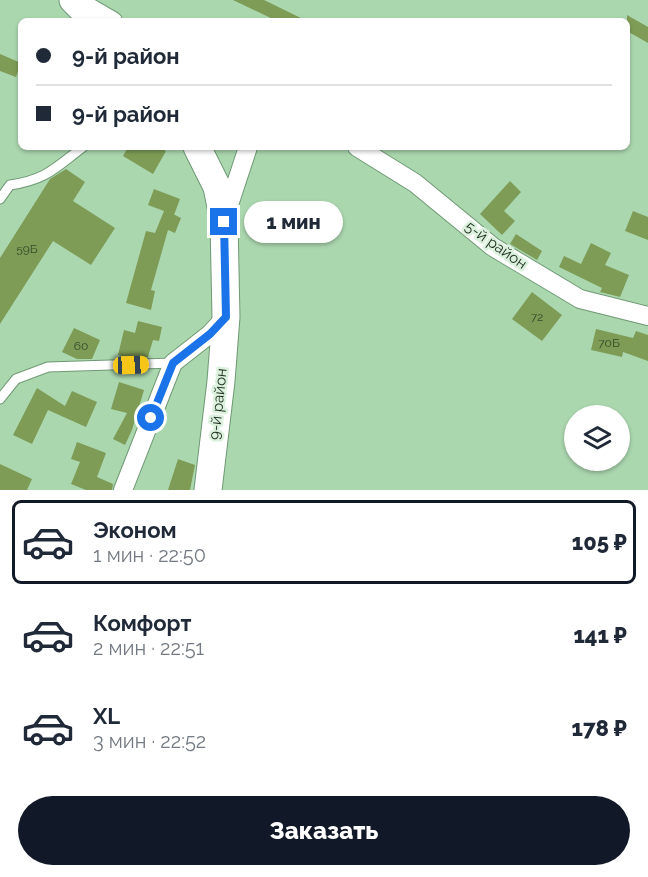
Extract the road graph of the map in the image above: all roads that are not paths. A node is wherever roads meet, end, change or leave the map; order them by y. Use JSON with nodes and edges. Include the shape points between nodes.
{"nodes":[{"id":1,"x":73,"y":0,"type":"edge"},
{"id":2,"x":78,"y":0,"type":"edge"},
{"id":3,"x":91,"y":18,"type":"edge"},
{"id":4,"x":108,"y":18,"type":"edge"},
{"id":5,"x":79,"y":150,"type":"edge"},
{"id":6,"x":199,"y":150,"type":"edge"},
{"id":7,"x":247,"y":150,"type":"edge"},
{"id":8,"x":362,"y":150,"type":"edge"},
{"id":9,"x":0,"y":199,"type":"edge"},
{"id":10,"x":224,"y":222,"type":"junction"},
{"id":11,"x":648,"y":316,"type":"edge"},
{"id":12,"x":226,"y":317,"type":"junction"},
{"id":13,"x":173,"y":363,"type":"junction"},
{"id":14,"x":0,"y":399,"type":"edge"},
{"id":15,"x":123,"y":490,"type":"edge"},
{"id":16,"x":208,"y":490,"type":"edge"}],
"edges":[{"from":1,"to":3,"type":"street"},
{"from":2,"to":4,"type":"street"},
{"from":5,"to":9,"type":"lane","via":[[45,176],[10,185]]},
{"from":6,"to":10,"type":"street","name":"9-й район","via":[[217,187]]},
{"from":7,"to":10,"type":"street"},
{"from":8,"to":11,"type":"street","name":"5-й район","via":[[415,183],[494,248],[580,299]]},
{"from":10,"to":12,"type":"street","name":"9-й район"},
{"from":12,"to":13,"type":"street"},
{"from":12,"to":16,"type":"street","name":"9-й район"},
{"from":13,"to":14,"type":"lane","via":[[48,367],[16,379]]},
{"from":13,"to":15,"type":"street"}]}
